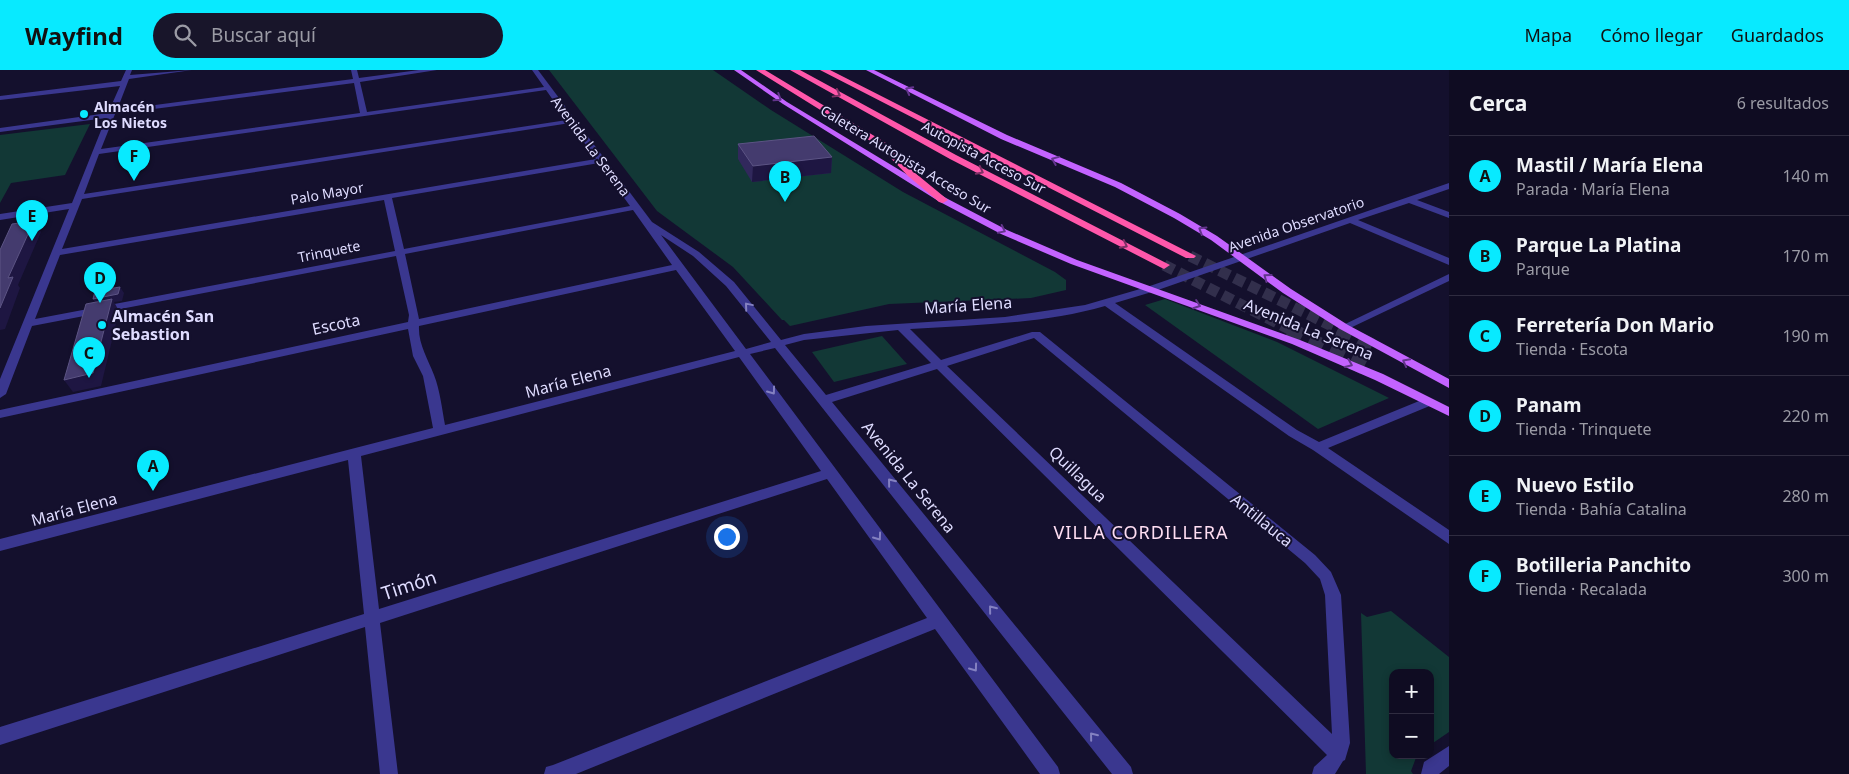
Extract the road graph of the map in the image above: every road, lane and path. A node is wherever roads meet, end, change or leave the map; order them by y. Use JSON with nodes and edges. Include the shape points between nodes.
{"nodes":[{"id":1,"x":189,"y":70,"type":"edge"},
{"id":2,"x":354,"y":70,"type":"edge"},
{"id":3,"x":434,"y":70,"type":"edge"},
{"id":4,"x":535,"y":70,"type":"edge"},
{"id":5,"x":737,"y":70,"type":"edge"},
{"id":6,"x":760,"y":70,"type":"edge"},
{"id":7,"x":794,"y":70,"type":"edge"},
{"id":8,"x":824,"y":70,"type":"edge"},
{"id":9,"x":869,"y":70,"type":"edge"},
{"id":10,"x":127,"y":77,"type":"edge"},
{"id":11,"x":356,"y":80,"type":"junction"},
{"id":12,"x":548,"y":88,"type":"junction"},
{"id":13,"x":0,"y":98,"type":"edge"},
{"id":14,"x":113,"y":113,"type":"junction"},
{"id":15,"x":364,"y":114,"type":"junction"},
{"id":16,"x":572,"y":121,"type":"junction"},
{"id":17,"x":0,"y":130,"type":"edge"},
{"id":18,"x":98,"y":152,"type":"junction"},
{"id":19,"x":601,"y":160,"type":"junction"},
{"id":20,"x":1449,"y":186,"type":"edge"},
{"id":21,"x":387,"y":196,"type":"junction"},
{"id":22,"x":943,"y":200,"type":"junction"},
{"id":23,"x":1409,"y":200,"type":"junction"},
{"id":24,"x":78,"y":201,"type":"junction"},
{"id":25,"x":636,"y":206,"type":"junction"},
{"id":26,"x":1449,"y":215,"type":"edge"},
{"id":27,"x":0,"y":217,"type":"edge"},
{"id":28,"x":1350,"y":220,"type":"junction"},
{"id":29,"x":648,"y":223,"type":"junction"},
{"id":30,"x":400,"y":252,"type":"junction"},
{"id":31,"x":57,"y":253,"type":"junction"},
{"id":32,"x":1190,"y":256,"type":"tunnel mouth"},
{"id":33,"x":1242,"y":258,"type":"junction"},
{"id":34,"x":1449,"y":262,"type":"edge"},
{"id":35,"x":1164,"y":265,"type":"tunnel mouth"},
{"id":36,"x":680,"y":266,"type":"junction"},
{"id":37,"x":1449,"y":277,"type":"edge"},
{"id":38,"x":1151,"y":289,"type":"junction"},
{"id":39,"x":1107,"y":302,"type":"junction"},
{"id":40,"x":28,"y":324,"type":"junction"},
{"id":41,"x":413,"y":324,"type":"junction"},
{"id":42,"x":900,"y":326,"type":"junction"},
{"id":43,"x":1344,"y":327,"type":"junction"},
{"id":44,"x":780,"y":343,"type":"junction"},
{"id":45,"x":743,"y":352,"type":"junction"},
{"id":46,"x":940,"y":363,"type":"junction"},
{"id":47,"x":6,"y":366,"type":"edge"},
{"id":48,"x":1449,"y":384,"type":"edge"},
{"id":49,"x":0,"y":394,"type":"edge"},
{"id":50,"x":825,"y":400,"type":"junction"},
{"id":51,"x":1428,"y":402,"type":"junction"},
{"id":52,"x":1449,"y":412,"type":"edge"},
{"id":53,"x":0,"y":414,"type":"edge"},
{"id":54,"x":440,"y":431,"type":"junction"},
{"id":55,"x":1318,"y":447,"type":"junction"},
{"id":56,"x":354,"y":453,"type":"junction"},
{"id":57,"x":831,"y":473,"type":"junction"},
{"id":58,"x":1448,"y":537,"type":"edge"},
{"id":59,"x":0,"y":546,"type":"edge"},
{"id":60,"x":372,"y":618,"type":"junction"},
{"id":61,"x":938,"y":620,"type":"junction"},
{"id":62,"x":0,"y":736,"type":"edge"},
{"id":63,"x":1338,"y":754,"type":"junction"},
{"id":64,"x":1449,"y":755,"type":"edge"},
{"id":65,"x":390,"y":774,"type":"edge"},
{"id":66,"x":553,"y":774,"type":"edge"},
{"id":67,"x":1051,"y":774,"type":"edge"},
{"id":68,"x":1124,"y":774,"type":"edge"},
{"id":69,"x":1321,"y":774,"type":"edge"},
{"id":70,"x":1430,"y":774,"type":"edge"}],
"edges":[{"from":1,"to":10,"type":"street"},
{"from":2,"to":11,"type":"street"},
{"from":3,"to":11,"type":"street"},
{"from":4,"to":12,"type":"street","name":"Avenida La Serena"},
{"from":5,"to":22,"type":"main road","name":"Caletera Autopista Acceso Sur","one_way":true},
{"from":6,"to":22,"type":"highway","via":[[883,145]]},
{"from":7,"to":35,"type":"highway","name":"Autopista Acceso Sur","one_way":true,"via":[[945,153]]},
{"from":8,"to":32,"type":"highway","name":"Autopista Acceso Sur"},
{"from":33,"to":9,"type":"main road","one_way":true,"via":[[1197,227],[1136,194],[1026,147]]},
{"from":10,"to":13,"type":"street"},
{"from":10,"to":14,"type":"street"},
{"from":11,"to":14,"type":"street"},
{"from":11,"to":15,"type":"street"},
{"from":12,"to":15,"type":"street"},
{"from":12,"to":16,"type":"street","name":"Avenida La Serena"},
{"from":14,"to":17,"type":"street"},
{"from":14,"to":18,"type":"street"},
{"from":15,"to":18,"type":"street"},
{"from":16,"to":19,"type":"street","name":"Avenida La Serena"},
{"from":16,"to":24,"type":"street"},
{"from":18,"to":24,"type":"street"},
{"from":19,"to":21,"type":"street","name":"Palo Mayor"},
{"from":19,"to":25,"type":"street","name":"Avenida La Serena"},
{"from":20,"to":23,"type":"street","name":"Avenida Observatorio"},
{"from":21,"to":30,"type":"street"},
{"from":21,"to":31,"type":"street","name":"Palo Mayor"},
{"from":22,"to":38,"type":"main road","name":"Caletera Autopista Acceso Sur","one_way":true,"via":[[1041,248]]},
{"from":23,"to":26,"type":"street"},
{"from":23,"to":28,"type":"street","name":"Avenida Observatorio"},
{"from":24,"to":27,"type":"street"},
{"from":24,"to":31,"type":"street"},
{"from":25,"to":29,"type":"street","name":"Avenida La Serena"},
{"from":25,"to":30,"type":"street","name":"Trinquete"},
{"from":28,"to":33,"type":"street","name":"Avenida Observatorio"},
{"from":28,"to":34,"type":"street"},
{"from":29,"to":36,"type":"street","name":"Avenida La Serena"},
{"from":44,"to":29,"type":"street","name":"Avenida La Serena","one_way":true,"via":[[715,269]]},
{"from":30,"to":40,"type":"street","name":"Trinquete"},
{"from":30,"to":41,"type":"street","via":[[414,315]]},
{"from":31,"to":40,"type":"street"},
{"from":33,"to":38,"type":"street","name":"Avenida Observatorio"},
{"from":43,"to":33,"type":"main road","name":"Avenida La Serena","one_way":true},
{"from":36,"to":41,"type":"street","name":"Escota"},
{"from":36,"to":45,"type":"street","name":"Avenida La Serena"},
{"from":37,"to":43,"type":"street"},
{"from":38,"to":39,"type":"street","name":"María Elena"},
{"from":38,"to":51,"type":"main road","name":"Avenida La Serena","one_way":true,"via":[[1323,353]]},
{"from":39,"to":42,"type":"street","name":"María Elena","via":[[1039,316]]},
{"from":39,"to":55,"type":"street","via":[[1293,433]]},
{"from":40,"to":47,"type":"street"},
{"from":41,"to":53,"type":"street","name":"Escota"},
{"from":41,"to":54,"type":"street","via":[[419,356],[429,376]]},
{"from":42,"to":44,"type":"street","name":"María Elena","via":[[832,333]]},
{"from":42,"to":46,"type":"street","name":"Quillagua"},
{"from":48,"to":43,"type":"main road","name":"Avenida La Serena","one_way":true},
{"from":44,"to":45,"type":"street","name":"María Elena"},
{"from":44,"to":50,"type":"street","name":"Avenida La Serena"},
{"from":45,"to":54,"type":"street","name":"María Elena"},
{"from":45,"to":57,"type":"street","name":"Avenida La Serena","one_way":true},
{"from":46,"to":50,"type":"street"},
{"from":46,"to":63,"type":"street","name":"Quillagua"},
{"from":46,"to":63,"type":"street","name":"Antillauca","via":[[1036,334],[1310,559],[1326,576],[1333,594],[1342,731]]},
{"from":47,"to":49,"type":"street"},
{"from":68,"to":50,"type":"street","name":"Avenida La Serena","one_way":true},
{"from":51,"to":52,"type":"main road","name":"Avenida La Serena"},
{"from":51,"to":55,"type":"street"},
{"from":54,"to":56,"type":"street","name":"María Elena"},
{"from":55,"to":58,"type":"street"},
{"from":56,"to":59,"type":"street","name":"María Elena"},
{"from":56,"to":60,"type":"street"},
{"from":57,"to":60,"type":"street","name":"Timón"},
{"from":57,"to":61,"type":"street","name":"Avenida La Serena","one_way":true},
{"from":60,"to":62,"type":"street","name":"Timón"},
{"from":60,"to":65,"type":"street"},
{"from":61,"to":66,"type":"street"},
{"from":61,"to":67,"type":"street","name":"Avenida La Serena","one_way":true},
{"from":63,"to":69,"type":"street","via":[[1332,765]]},
{"from":64,"to":70,"type":"street","via":[[1431,769]]}]}
